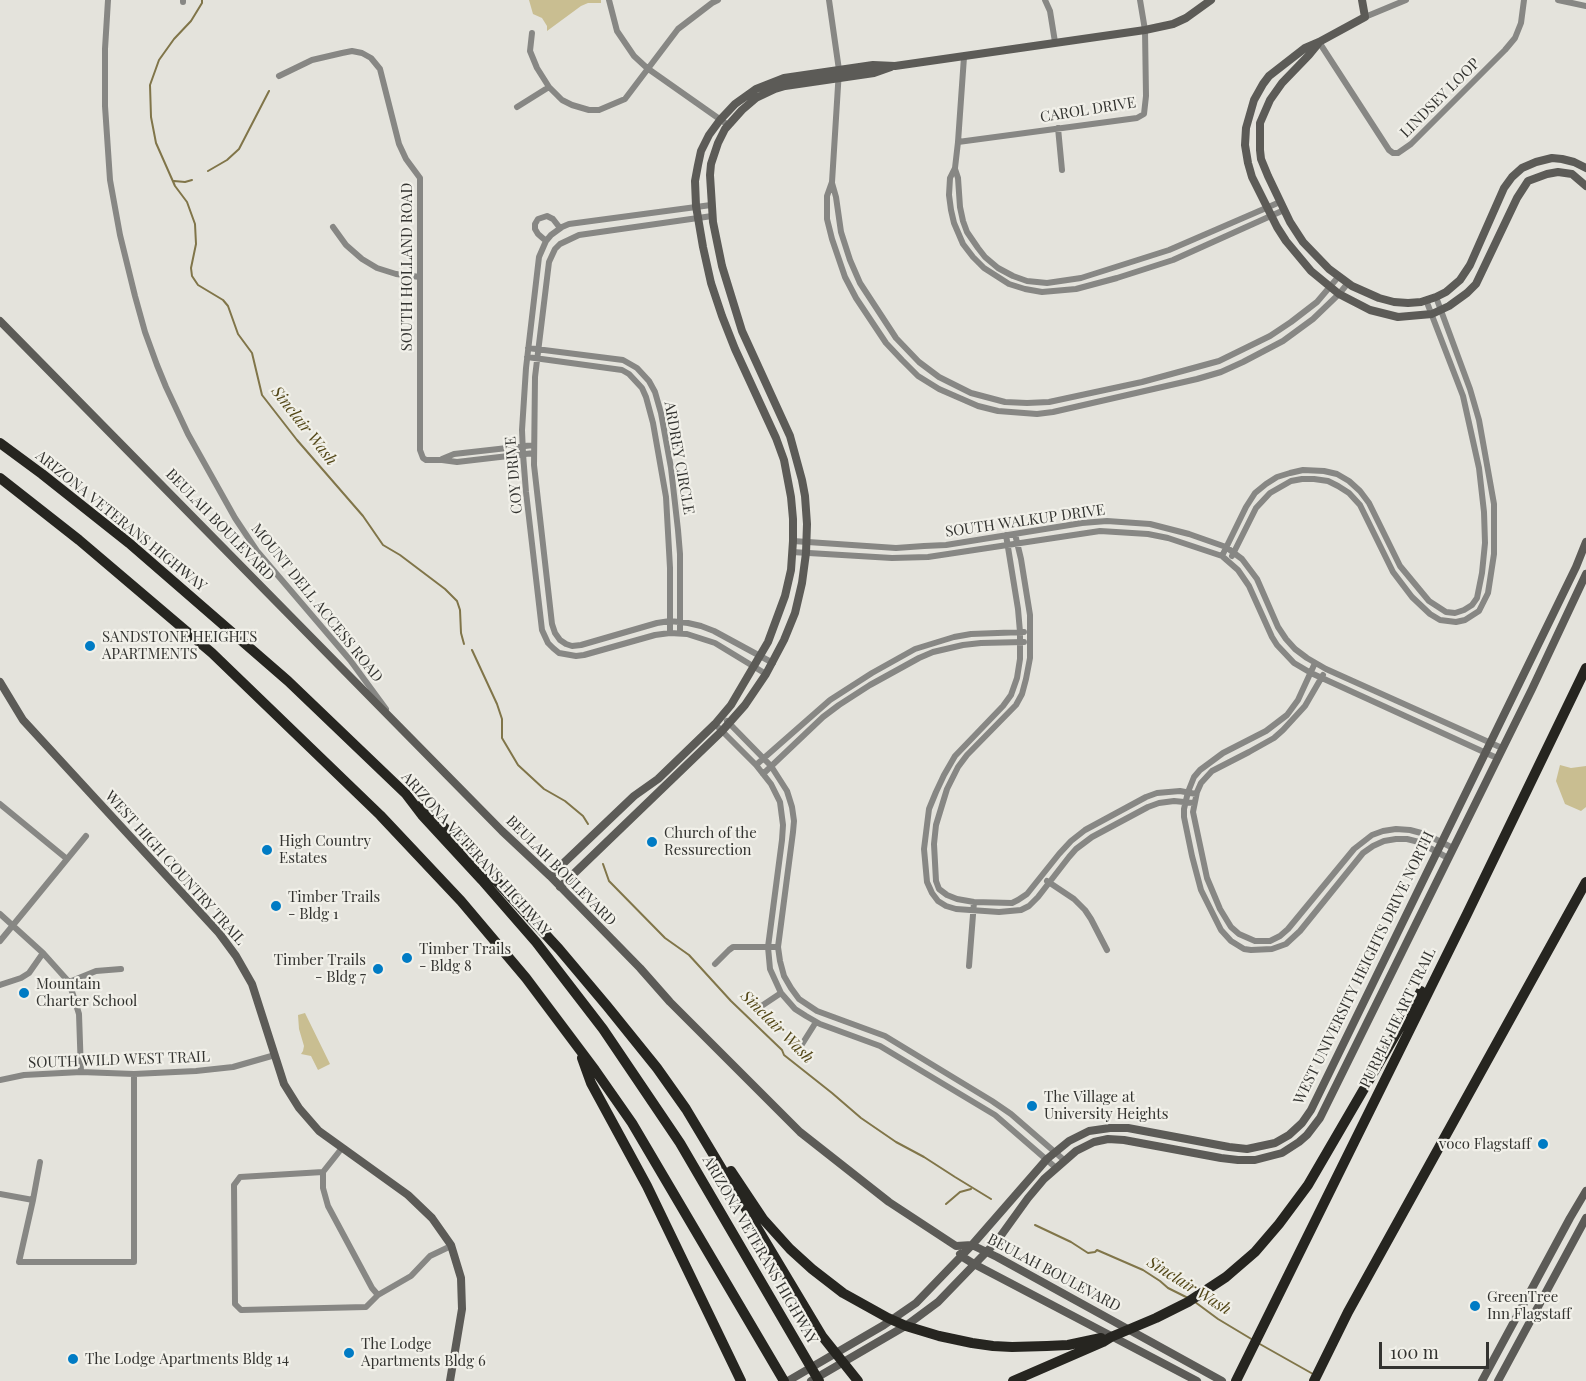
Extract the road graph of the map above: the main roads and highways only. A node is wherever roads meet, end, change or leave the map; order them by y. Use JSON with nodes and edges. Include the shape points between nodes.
{"nodes":[{"id":1,"x":0,"y":443,"type":"edge"},
{"id":2,"x":0,"y":478,"type":"edge"},
{"id":3,"x":1586,"y":668,"type":"edge"},
{"id":4,"x":406,"y":794,"type":"junction"},
{"id":5,"x":1586,"y":882,"type":"edge"},
{"id":6,"x":1467,"y":914,"type":"junction"},
{"id":7,"x":578,"y":1047,"type":"junction"},
{"id":8,"x":711,"y":1150,"type":"junction"},
{"id":9,"x":1111,"y":1337,"type":"junction"},
{"id":10,"x":741,"y":1381,"type":"edge"},
{"id":11,"x":786,"y":1381,"type":"edge"},
{"id":12,"x":819,"y":1381,"type":"edge"},
{"id":13,"x":858,"y":1381,"type":"edge"},
{"id":14,"x":1012,"y":1381,"type":"edge"},
{"id":15,"x":1236,"y":1381,"type":"edge"},
{"id":16,"x":1314,"y":1381,"type":"edge"}],
"edges":[{"from":1,"to":4,"type":"highway","name":"ARIZONA VETERANS HIGHWAY","via":[[129,543],[238,637]]},
{"from":2,"to":7,"type":"highway","via":[[212,653],[380,815],[461,901]]},
{"from":3,"to":6,"type":"highway","name":"PURPLE HEART TRAIL"},
{"from":4,"to":8,"type":"highway","via":[[435,818],[559,949],[657,1068]]},
{"from":4,"to":12,"type":"highway","name":"ARIZONA VETERANS HIGHWAY","via":[[536,942],[603,1029],[680,1143]]},
{"from":5,"to":16,"type":"highway","via":[[1353,1303]]},
{"from":6,"to":9,"type":"highway","via":[[1303,1192],[1267,1239],[1226,1277],[1188,1302]]},
{"from":6,"to":15,"type":"highway","name":"PURPLE HEART TRAIL"},
{"from":7,"to":10,"type":"highway","via":[[591,1083],[647,1186]]},
{"from":7,"to":11,"type":"highway","via":[[632,1123]]},
{"from":8,"to":9,"type":"highway","via":[[724,1161],[763,1219],[790,1250],[834,1287],[906,1326],[993,1346],[1068,1345]]},
{"from":8,"to":13,"type":"highway","via":[[809,1316]]},
{"from":9,"to":14,"type":"highway"}]}
